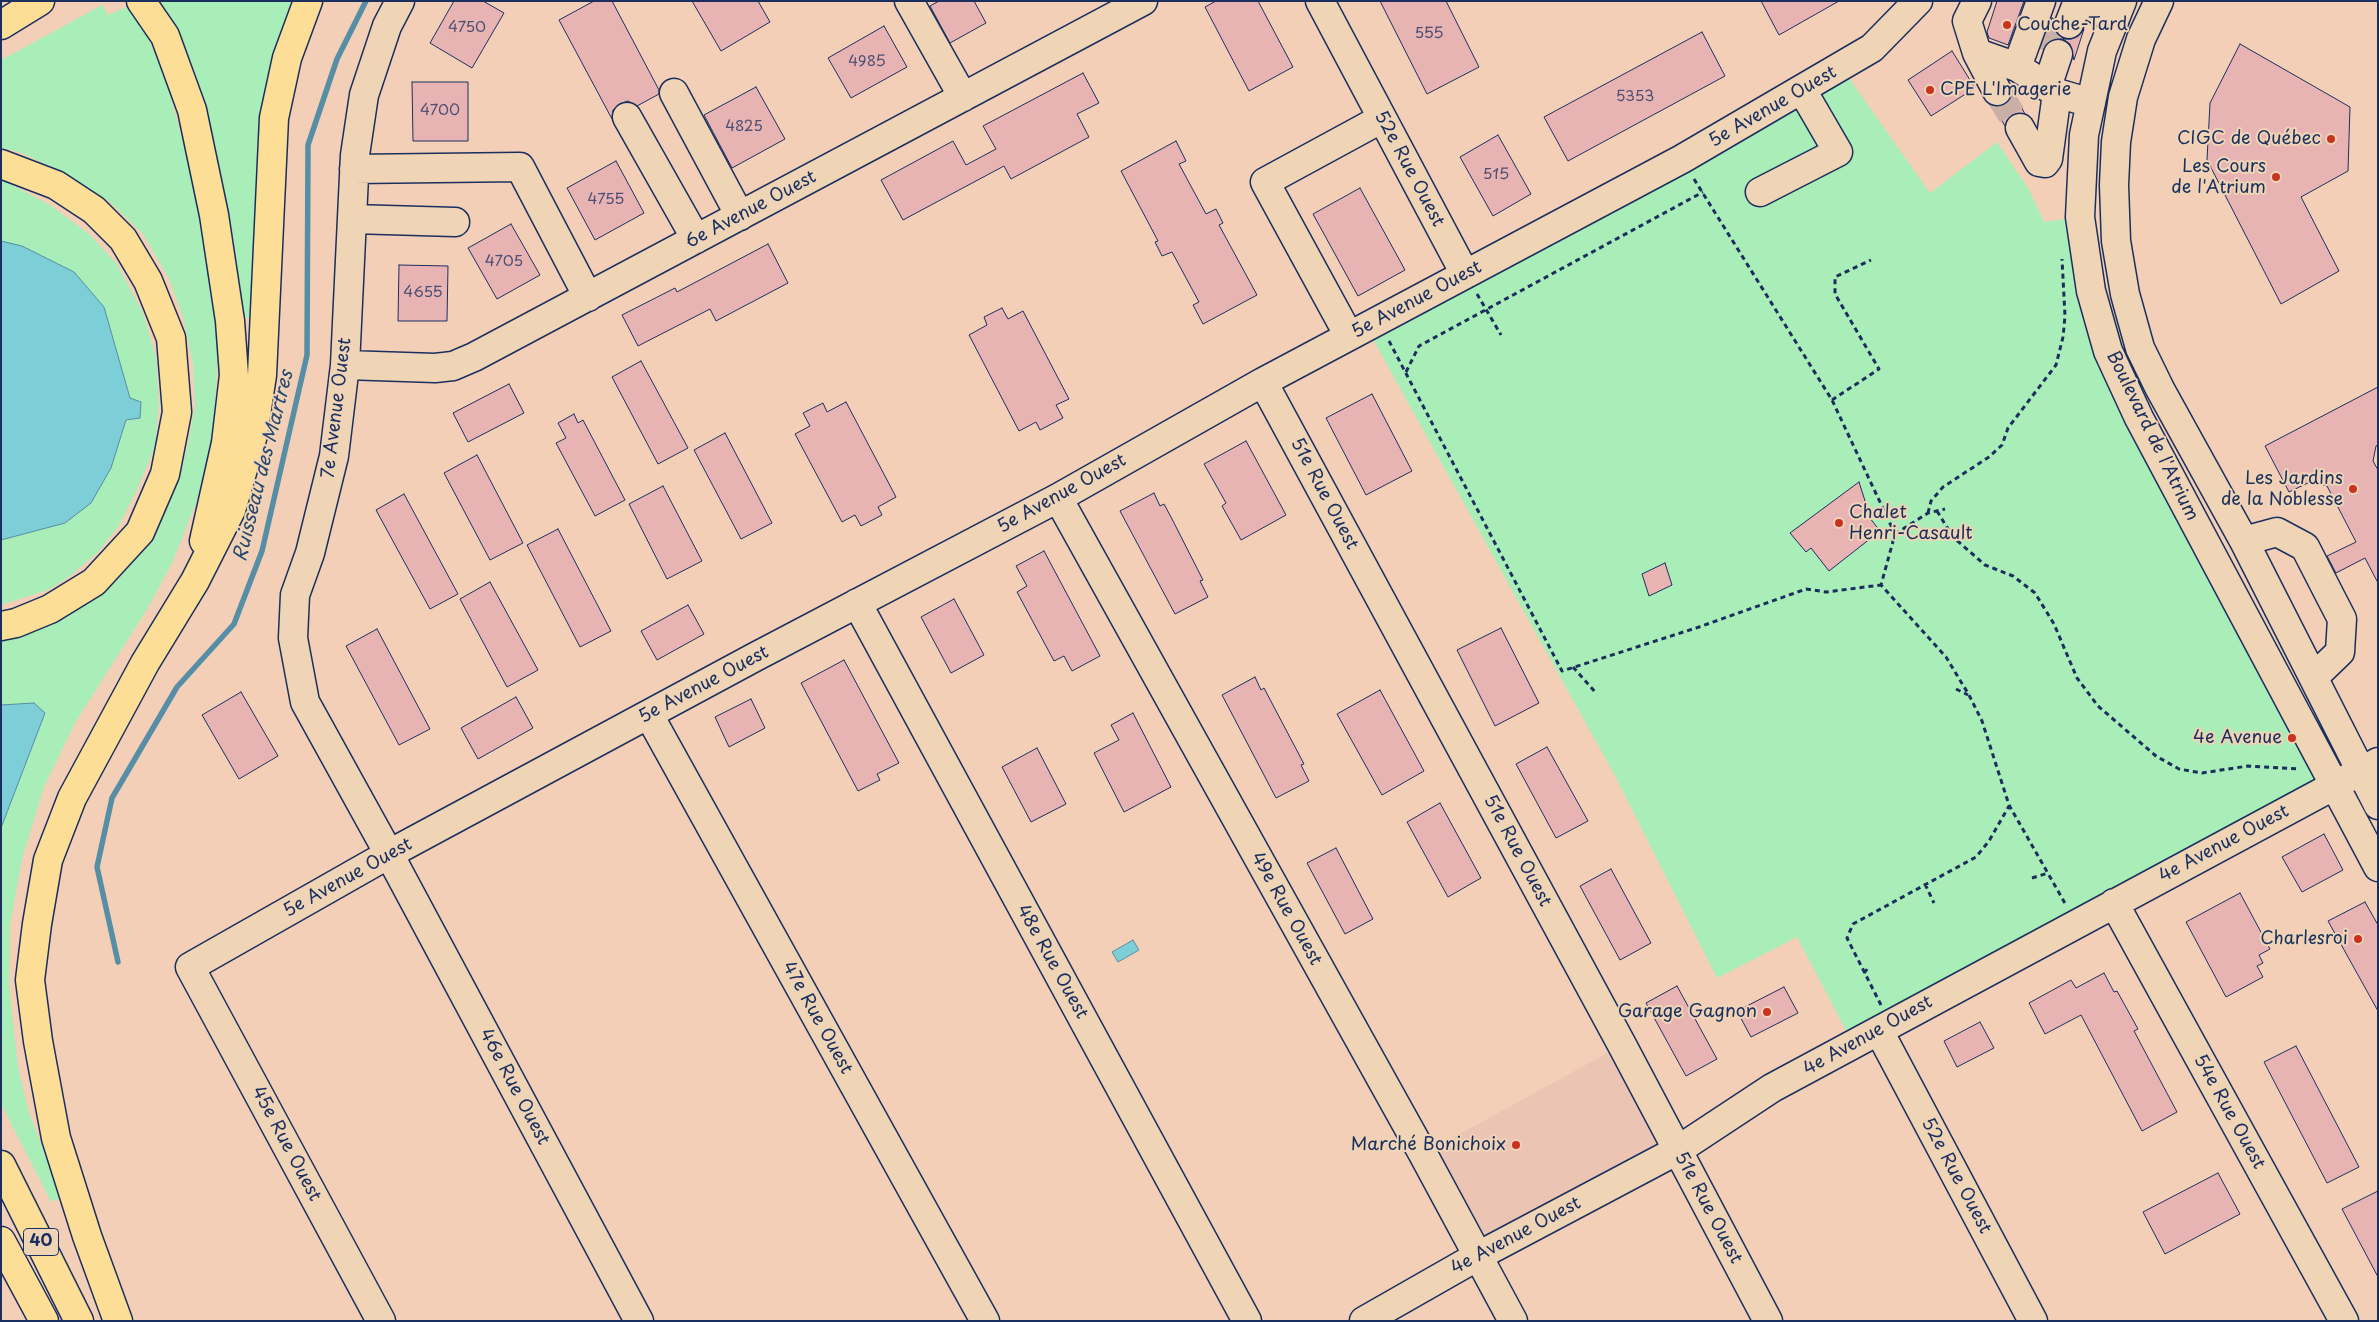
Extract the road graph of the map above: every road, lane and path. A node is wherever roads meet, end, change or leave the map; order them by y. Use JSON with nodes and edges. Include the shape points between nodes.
{"nodes":[{"id":1,"x":16,"y":1,"type":"edge"},
{"id":2,"x":40,"y":1,"type":"edge"},
{"id":3,"x":141,"y":1,"type":"edge"},
{"id":4,"x":308,"y":1,"type":"edge"},
{"id":5,"x":400,"y":1,"type":"edge"},
{"id":6,"x":909,"y":1,"type":"edge"},
{"id":7,"x":1143,"y":1,"type":"edge"},
{"id":8,"x":1320,"y":1,"type":"edge"},
{"id":9,"x":1918,"y":1,"type":"edge"},
{"id":10,"x":1977,"y":1,"type":"edge"},
{"id":11,"x":2159,"y":1,"type":"edge"},
{"id":12,"x":2063,"y":8,"type":"edge"},
{"id":13,"x":1,"y":9,"type":"edge"},
{"id":14,"x":2119,"y":10,"type":"edge"},
{"id":15,"x":1,"y":25,"type":"edge"},
{"id":16,"x":2049,"y":51,"type":"tunnel mouth"},
{"id":17,"x":1977,"y":52,"type":"junction"},
{"id":18,"x":2038,"y":81,"type":"junction"},
{"id":19,"x":1802,"y":90,"type":"junction"},
{"id":20,"x":1997,"y":91,"type":"tunnel mouth"},
{"id":21,"x":674,"y":93,"type":"dead end"},
{"id":22,"x":963,"y":97,"type":"junction"},
{"id":23,"x":2091,"y":103,"type":"junction"},
{"id":24,"x":627,"y":116,"type":"dead end"},
{"id":25,"x":1381,"y":119,"type":"junction"},
{"id":26,"x":2020,"y":128,"type":"tunnel mouth"},
{"id":27,"x":1682,"y":159,"type":"junction"},
{"id":28,"x":1,"y":164,"type":"edge"},
{"id":29,"x":354,"y":169,"type":"junction"},
{"id":30,"x":1703,"y":192,"type":"junction"},
{"id":31,"x":1760,"y":192,"type":"dead end"},
{"id":32,"x":740,"y":216,"type":"junction"},
{"id":33,"x":352,"y":219,"type":"junction"},
{"id":34,"x":455,"y":222,"type":"dead end"},
{"id":35,"x":696,"y":239,"type":"junction"},
{"id":36,"x":2064,"y":252,"type":"dead end"},
{"id":37,"x":1871,"y":260,"type":"dead end"},
{"id":38,"x":1465,"y":274,"type":"junction"},
{"id":39,"x":588,"y":297,"type":"junction"},
{"id":40,"x":1486,"y":309,"type":"junction"},
{"id":41,"x":1377,"y":321,"type":"junction"},
{"id":42,"x":1501,"y":335,"type":"dead end"},
{"id":43,"x":1350,"y":336,"type":"junction"},
{"id":44,"x":345,"y":365,"type":"junction"},
{"id":45,"x":1406,"y":372,"type":"junction"},
{"id":46,"x":1264,"y":382,"type":"junction"},
{"id":47,"x":1832,"y":400,"type":"junction"},
{"id":48,"x":1058,"y":498,"type":"junction"},
{"id":49,"x":1945,"y":508,"type":"dead end"},
{"id":50,"x":1937,"y":511,"type":"junction"},
{"id":51,"x":1928,"y":513,"type":"junction"},
{"id":52,"x":1896,"y":534,"type":"junction"},
{"id":53,"x":2244,"y":541,"type":"junction"},
{"id":54,"x":195,"y":581,"type":"junction"},
{"id":55,"x":1881,"y":586,"type":"junction"},
{"id":56,"x":857,"y":603,"type":"junction"},
{"id":57,"x":1,"y":626,"type":"edge"},
{"id":58,"x":1572,"y":667,"type":"junction"},
{"id":59,"x":2314,"y":677,"type":"junction"},
{"id":60,"x":1956,"y":689,"type":"dead end"},
{"id":61,"x":1597,"y":694,"type":"dead end"},
{"id":62,"x":1969,"y":695,"type":"junction"},
{"id":63,"x":649,"y":715,"type":"junction"},
{"id":64,"x":2369,"y":767,"type":"edge"},
{"id":65,"x":2330,"y":780,"type":"junction"},
{"id":66,"x":2009,"y":805,"type":"junction"},
{"id":67,"x":2378,"y":805,"type":"edge"},
{"id":68,"x":390,"y":854,"type":"junction"},
{"id":69,"x":2378,"y":867,"type":"edge"},
{"id":70,"x":2048,"y":873,"type":"junction"},
{"id":71,"x":2032,"y":878,"type":"dead end"},
{"id":72,"x":1925,"y":884,"type":"junction"},
{"id":73,"x":1934,"y":903,"type":"dead end"},
{"id":74,"x":2114,"y":903,"type":"junction"},
{"id":75,"x":2076,"y":924,"type":"junction"},
{"id":76,"x":190,"y":967,"type":"joint"},
{"id":77,"x":1870,"y":967,"type":"dead end"},
{"id":78,"x":1864,"y":973,"type":"junction"},
{"id":79,"x":1885,"y":1027,"type":"junction"},
{"id":80,"x":1678,"y":1150,"type":"junction"},
{"id":81,"x":1,"y":1165,"type":"edge"},
{"id":82,"x":1,"y":1241,"type":"edge"},
{"id":83,"x":1478,"y":1256,"type":"junction"},
{"id":84,"x":44,"y":1321,"type":"edge"},
{"id":85,"x":79,"y":1321,"type":"edge"},
{"id":86,"x":118,"y":1321,"type":"edge"},
{"id":87,"x":381,"y":1321,"type":"edge"},
{"id":88,"x":639,"y":1321,"type":"edge"},
{"id":89,"x":984,"y":1321,"type":"edge"},
{"id":90,"x":1247,"y":1321,"type":"edge"},
{"id":91,"x":1364,"y":1321,"type":"edge"},
{"id":92,"x":1513,"y":1321,"type":"edge"},
{"id":93,"x":1768,"y":1321,"type":"edge"},
{"id":94,"x":2033,"y":1321,"type":"edge"},
{"id":95,"x":2344,"y":1321,"type":"edge"}],
"edges":[{"from":1,"to":13,"type":"highway"},
{"from":2,"to":15,"type":"highway"},
{"from":3,"to":54,"type":"highway","via":[[165,36],[192,110],[214,215],[230,322],[234,375],[226,443]]},
{"from":4,"to":54,"type":"highway","via":[[287,58],[274,118],[262,375],[253,435],[231,510]]},
{"from":5,"to":29,"type":"street","name":"7e Avenue Ouest","via":[[387,26],[364,95]]},
{"from":6,"to":22,"type":"street"},
{"from":7,"to":22,"type":"street","name":"6e Avenue Ouest"},
{"from":8,"to":25,"type":"street","name":"52e Rue Ouest"},
{"from":9,"to":19,"type":"street","name":"5e Avenue Ouest","via":[[1872,48]]},
{"from":10,"to":17,"type":"street","via":[[1967,21]]},
{"from":11,"to":53,"type":"street","name":"Boulevard de l'Atrium","via":[[2141,39],[2123,97],[2116,142],[2116,240],[2125,294],[2140,348]]},
{"from":12,"to":14,"type":"street"},
{"from":12,"to":18,"type":"street"},
{"from":14,"to":23,"type":"street","name":"Boulevard de l'Atrium","via":[[2102,51]]},
{"from":16,"to":18,"type":"street"},
{"from":17,"to":18,"type":"street"},
{"from":17,"to":20,"type":"street"},
{"from":18,"to":23,"type":"street"},
{"from":18,"to":26,"type":"street","via":[[2048,159],[2045,163],[2038,162]]},
{"from":19,"to":27,"type":"street","name":"5e Avenue Ouest"},
{"from":19,"to":31,"type":"street","via":[[1838,152]]},
{"from":21,"to":32,"type":"street"},
{"from":22,"to":32,"type":"street","name":"6e Avenue Ouest"},
{"from":23,"to":65,"type":"street","name":"Boulevard de l'Atrium","via":[[2084,135],[2080,217],[2090,291],[2108,351],[2139,418]]},
{"from":24,"to":35,"type":"street"},
{"from":25,"to":38,"type":"street","name":"52e Rue Ouest"},
{"from":25,"to":43,"type":"street","via":[[1265,182]]},
{"from":27,"to":30,"type":"path"},
{"from":27,"to":38,"type":"street","name":"5e Avenue Ouest"},
{"from":28,"to":57,"type":"highway","via":[[56,185],[94,210],[123,239],[148,281],[171,338],[177,412],[165,474],[140,532],[94,582],[50,609]]},
{"from":29,"to":33,"type":"street","name":"7e Avenue Ouest"},
{"from":29,"to":39,"type":"street","via":[[520,168]]},
{"from":30,"to":40,"type":"path"},
{"from":30,"to":47,"type":"path"},
{"from":32,"to":35,"type":"street","name":"6e Avenue Ouest"},
{"from":33,"to":34,"type":"street"},
{"from":33,"to":44,"type":"street","name":"7e Avenue Ouest"},
{"from":35,"to":39,"type":"street","name":"6e Avenue Ouest"},
{"from":36,"to":51,"type":"path","via":[[2061,261],[2065,316],[2056,365],[2008,428],[2002,445],[1989,458],[1943,487],[1931,501]]},
{"from":37,"to":47,"type":"path","via":[[1835,277],[1835,294],[1879,369]]},
{"from":38,"to":40,"type":"path"},
{"from":38,"to":41,"type":"street","name":"5e Avenue Ouest"},
{"from":39,"to":44,"type":"street","name":"6e Avenue Ouest","via":[[453,366]]},
{"from":40,"to":42,"type":"path"},
{"from":40,"to":45,"type":"path","via":[[1419,346]]},
{"from":41,"to":43,"type":"street","name":"5e Avenue Ouest"},
{"from":41,"to":45,"type":"path"},
{"from":43,"to":46,"type":"street","name":"5e Avenue Ouest"},
{"from":44,"to":68,"type":"street","name":"7e Avenue Ouest","via":[[334,456],[296,595],[293,638],[305,702]]},
{"from":45,"to":58,"type":"path","via":[[1562,671]]},
{"from":46,"to":48,"type":"street","name":"5e Avenue Ouest"},
{"from":46,"to":80,"type":"street","name":"51e Rue Ouest"},
{"from":47,"to":52,"type":"path"},
{"from":48,"to":56,"type":"street","name":"5e Avenue Ouest"},
{"from":48,"to":83,"type":"street","name":"49e Rue Ouest"},
{"from":49,"to":50,"type":"path"},
{"from":50,"to":51,"type":"path"},
{"from":50,"to":65,"type":"path","via":[[1953,537],[1985,564],[2013,576],[2035,593],[2054,624],[2077,678],[2098,706],[2156,756],[2179,769],[2202,773],[2248,766],[2292,768]]},
{"from":51,"to":52,"type":"path"},
{"from":52,"to":55,"type":"path"},
{"from":53,"to":59,"type":"street","name":"Boulevard de l'Atrium"},
{"from":53,"to":59,"type":"street","via":[[2277,532],[2305,547],[2342,619],[2340,652]]},
{"from":54,"to":86,"type":"highway","via":[[145,663],[72,798],[48,860],[30,980],[56,1138]]},
{"from":55,"to":58,"type":"path","via":[[1826,592],[1806,589]]},
{"from":55,"to":62,"type":"path","via":[[1946,657]]},
{"from":56,"to":63,"type":"street","name":"5e Avenue Ouest"},
{"from":56,"to":90,"type":"street","name":"48e Rue Ouest"},
{"from":58,"to":61,"type":"path"},
{"from":59,"to":64,"type":"street","name":"Boulevard de l'Atrium"},
{"from":60,"to":62,"type":"path"},
{"from":62,"to":66,"type":"path","via":[[1982,721]]},
{"from":63,"to":68,"type":"street","name":"5e Avenue Ouest"},
{"from":63,"to":89,"type":"street","name":"47e Rue Ouest"},
{"from":64,"to":65,"type":"street","name":"4e Avenue Ouest"},
{"from":64,"to":67,"type":"street","name":"Boulevard de l'Atrium"},
{"from":65,"to":69,"type":"street","name":"Boulevard de l'Atrium"},
{"from":65,"to":74,"type":"street","name":"4e Avenue Ouest"},
{"from":66,"to":70,"type":"path"},
{"from":66,"to":72,"type":"path","via":[[1976,857]]},
{"from":68,"to":76,"type":"street","name":"5e Avenue Ouest"},
{"from":68,"to":88,"type":"street","name":"46e Rue Ouest"},
{"from":70,"to":71,"type":"path"},
{"from":70,"to":75,"type":"path"},
{"from":72,"to":73,"type":"path"},
{"from":72,"to":78,"type":"path","via":[[1853,924],[1847,938]]},
{"from":74,"to":75,"type":"street","name":"4e Avenue Ouest"},
{"from":74,"to":95,"type":"street","name":"54e Rue Ouest"},
{"from":75,"to":79,"type":"street","name":"4e Avenue Ouest"},
{"from":76,"to":87,"type":"street","name":"45e Rue Ouest"},
{"from":77,"to":78,"type":"path"},
{"from":78,"to":79,"type":"path"},
{"from":79,"to":80,"type":"street","name":"4e Avenue Ouest","via":[[1772,1088]]},
{"from":79,"to":94,"type":"street","name":"52e Rue Ouest"},
{"from":80,"to":83,"type":"street","name":"4e Avenue Ouest"},
{"from":80,"to":93,"type":"street","name":"51e Rue Ouest"},
{"from":81,"to":85,"type":"highway","number":"40"},
{"from":82,"to":84,"type":"highway","number":"40"},
{"from":83,"to":91,"type":"street","name":"4e Avenue Ouest"},
{"from":83,"to":92,"type":"street","name":"49e Rue Ouest"}]}
